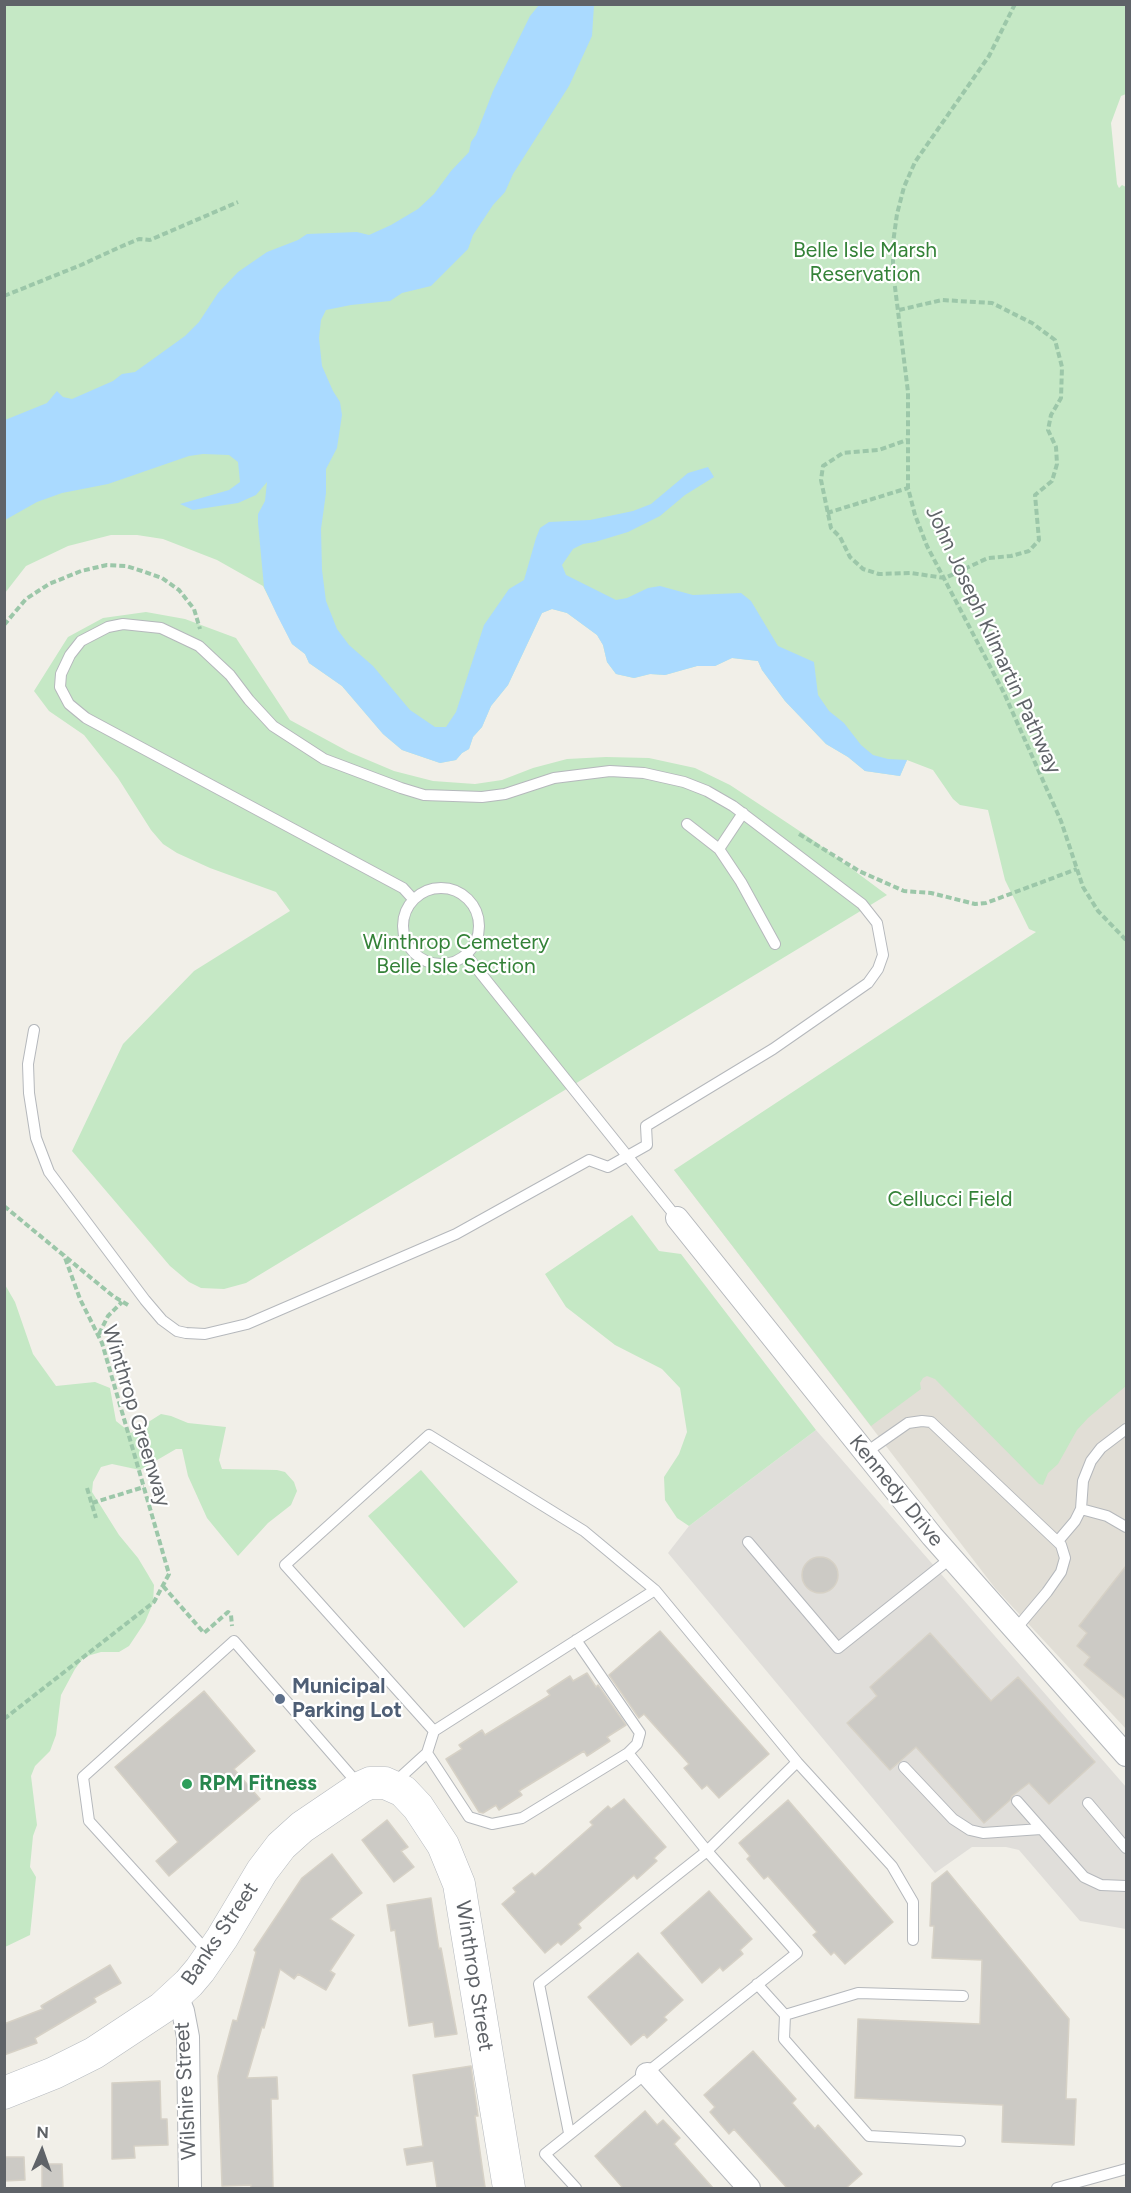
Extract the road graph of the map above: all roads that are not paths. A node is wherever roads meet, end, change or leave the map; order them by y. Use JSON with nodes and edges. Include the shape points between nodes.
{"nodes":[{"id":1,"x":743,"y":813,"type":"junction"},
{"id":2,"x":687,"y":824,"type":"dead end"},
{"id":3,"x":719,"y":849,"type":"junction"},
{"id":4,"x":413,"y":899,"type":"junction"},
{"id":5,"x":775,"y":944,"type":"dead end"},
{"id":6,"x":466,"y":955,"type":"junction"},
{"id":7,"x":34,"y":1030,"type":"dead end"},
{"id":8,"x":628,"y":1156,"type":"junction"},
{"id":9,"x":677,"y":1218,"type":"joint"},
{"id":10,"x":1125,"y":1433,"type":"edge"},
{"id":11,"x":865,"y":1453,"type":"junction"},
{"id":12,"x":1081,"y":1509,"type":"junction"},
{"id":13,"x":1126,"y":1527,"type":"edge"},
{"id":14,"x":1058,"y":1541,"type":"junction"},
{"id":15,"x":748,"y":1542,"type":"dead end"},
{"id":16,"x":951,"y":1558,"type":"junction"},
{"id":17,"x":655,"y":1590,"type":"junction"},
{"id":18,"x":1015,"y":1630,"type":"junction"},
{"id":19,"x":576,"y":1640,"type":"junction"},
{"id":20,"x":434,"y":1731,"type":"junction"},
{"id":21,"x":427,"y":1753,"type":"junction"},
{"id":22,"x":628,"y":1753,"type":"junction"},
{"id":23,"x":1126,"y":1755,"type":"edge"},
{"id":24,"x":797,"y":1762,"type":"junction"},
{"id":25,"x":904,"y":1767,"type":"dead end"},
{"id":26,"x":392,"y":1784,"type":"junction"},
{"id":27,"x":361,"y":1787,"type":"junction"},
{"id":28,"x":1017,"y":1801,"type":"dead end"},
{"id":29,"x":1088,"y":1803,"type":"dead end"},
{"id":30,"x":1041,"y":1829,"type":"junction"},
{"id":31,"x":1126,"y":1848,"type":"edge"},
{"id":32,"x":707,"y":1851,"type":"junction"},
{"id":33,"x":1126,"y":1886,"type":"edge"},
{"id":34,"x":913,"y":1940,"type":"dead end"},
{"id":35,"x":211,"y":1954,"type":"junction"},
{"id":36,"x":757,"y":1984,"type":"junction"},
{"id":37,"x":177,"y":1996,"type":"junction"},
{"id":38,"x":963,"y":1996,"type":"dead end"},
{"id":39,"x":785,"y":2015,"type":"junction"},
{"id":40,"x":647,"y":2074,"type":"junction"},
{"id":41,"x":4,"y":2093,"type":"edge"},
{"id":42,"x":569,"y":2133,"type":"junction"},
{"id":43,"x":960,"y":2141,"type":"dead end"},
{"id":44,"x":1126,"y":2169,"type":"edge"},
{"id":45,"x":190,"y":2188,"type":"edge"},
{"id":46,"x":509,"y":2188,"type":"edge"},
{"id":47,"x":576,"y":2188,"type":"edge"},
{"id":48,"x":749,"y":2188,"type":"edge"},
{"id":49,"x":1057,"y":2188,"type":"edge"}],
"edges":[{"from":1,"to":3,"type":"lane"},
{"from":1,"to":4,"type":"lane","via":[[684,782],[627,771],[554,778],[482,797],[424,795],[324,759],[273,726],[231,675],[199,646],[161,628],[123,624],[108,627],[81,641],[70,655],[60,687],[69,704],[86,718],[403,888]]},
{"from":1,"to":8,"type":"lane","via":[[862,904],[877,923],[883,955],[868,983],[773,1049],[646,1126],[647,1145]]},
{"from":2,"to":3,"type":"lane"},
{"from":3,"to":5,"type":"lane"},
{"from":4,"to":6,"type":"lane","via":[[403,920],[406,943],[413,952],[433,964],[445,964]]},
{"from":4,"to":6,"type":"lane","via":[[441,888],[459,892],[469,900],[479,928]]},
{"from":6,"to":8,"type":"lane"},
{"from":7,"to":8,"type":"lane","via":[[28,1093],[41,1155],[57,1185],[145,1300],[162,1320],[186,1333],[232,1329],[456,1234],[589,1160],[608,1167]]},
{"from":8,"to":9,"type":"lane"},
{"from":9,"to":11,"type":"street","name":"Kennedy Drive"},
{"from":10,"to":12,"type":"lane","via":[[1096,1454],[1087,1468]]},
{"from":11,"to":14,"type":"lane","via":[[908,1423],[931,1422]]},
{"from":11,"to":16,"type":"street","name":"Kennedy Drive"},
{"from":12,"to":13,"type":"lane","via":[[1107,1516]]},
{"from":12,"to":14,"type":"lane"},
{"from":14,"to":18,"type":"lane","via":[[1065,1553],[1061,1572]]},
{"from":15,"to":16,"type":"lane","via":[[838,1648]]},
{"from":16,"to":18,"type":"street","name":"Kennedy Drive"},
{"from":17,"to":19,"type":"lane"},
{"from":17,"to":20,"type":"lane","via":[[584,1531],[429,1435],[285,1565]]},
{"from":17,"to":24,"type":"lane"},
{"from":18,"to":23,"type":"street","name":"Kennedy Drive"},
{"from":19,"to":20,"type":"lane"},
{"from":19,"to":22,"type":"lane","via":[[640,1733],[637,1744]]},
{"from":20,"to":21,"type":"lane"},
{"from":21,"to":22,"type":"lane","via":[[469,1817],[492,1824],[522,1818]]},
{"from":21,"to":26,"type":"lane"},
{"from":22,"to":32,"type":"lane"},
{"from":24,"to":32,"type":"lane"},
{"from":24,"to":34,"type":"lane","via":[[892,1866],[913,1902]]},
{"from":25,"to":30,"type":"lane","via":[[958,1824],[970,1830],[983,1833]]},
{"from":26,"to":27,"type":"street","name":"Banks Street"},
{"from":26,"to":46,"type":"street","name":"Winthrop Street","via":[[409,1796],[427,1820],[446,1851],[459,1884]]},
{"from":27,"to":35,"type":"street","name":"Banks Street","via":[[281,1846]]},
{"from":27,"to":35,"type":"lane","via":[[234,1641],[83,1777],[89,1821]]},
{"from":28,"to":30,"type":"lane"},
{"from":29,"to":31,"type":"lane"},
{"from":30,"to":33,"type":"lane","via":[[1084,1877],[1101,1885]]},
{"from":32,"to":36,"type":"lane","via":[[797,1953]]},
{"from":32,"to":42,"type":"lane","via":[[539,1984]]},
{"from":35,"to":37,"type":"street","name":"Banks Street"},
{"from":36,"to":39,"type":"lane"},
{"from":36,"to":40,"type":"lane"},
{"from":37,"to":41,"type":"street","name":"Banks Street","via":[[110,2044]]},
{"from":37,"to":45,"type":"street","name":"Wilshire Street","via":[[188,2037]]},
{"from":38,"to":39,"type":"lane","via":[[858,1993]]},
{"from":39,"to":43,"type":"lane","via":[[784,2039],[869,2136]]},
{"from":40,"to":42,"type":"lane"},
{"from":40,"to":48,"type":"street"},
{"from":42,"to":47,"type":"lane","via":[[545,2154]]},
{"from":44,"to":49,"type":"lane"}]}
